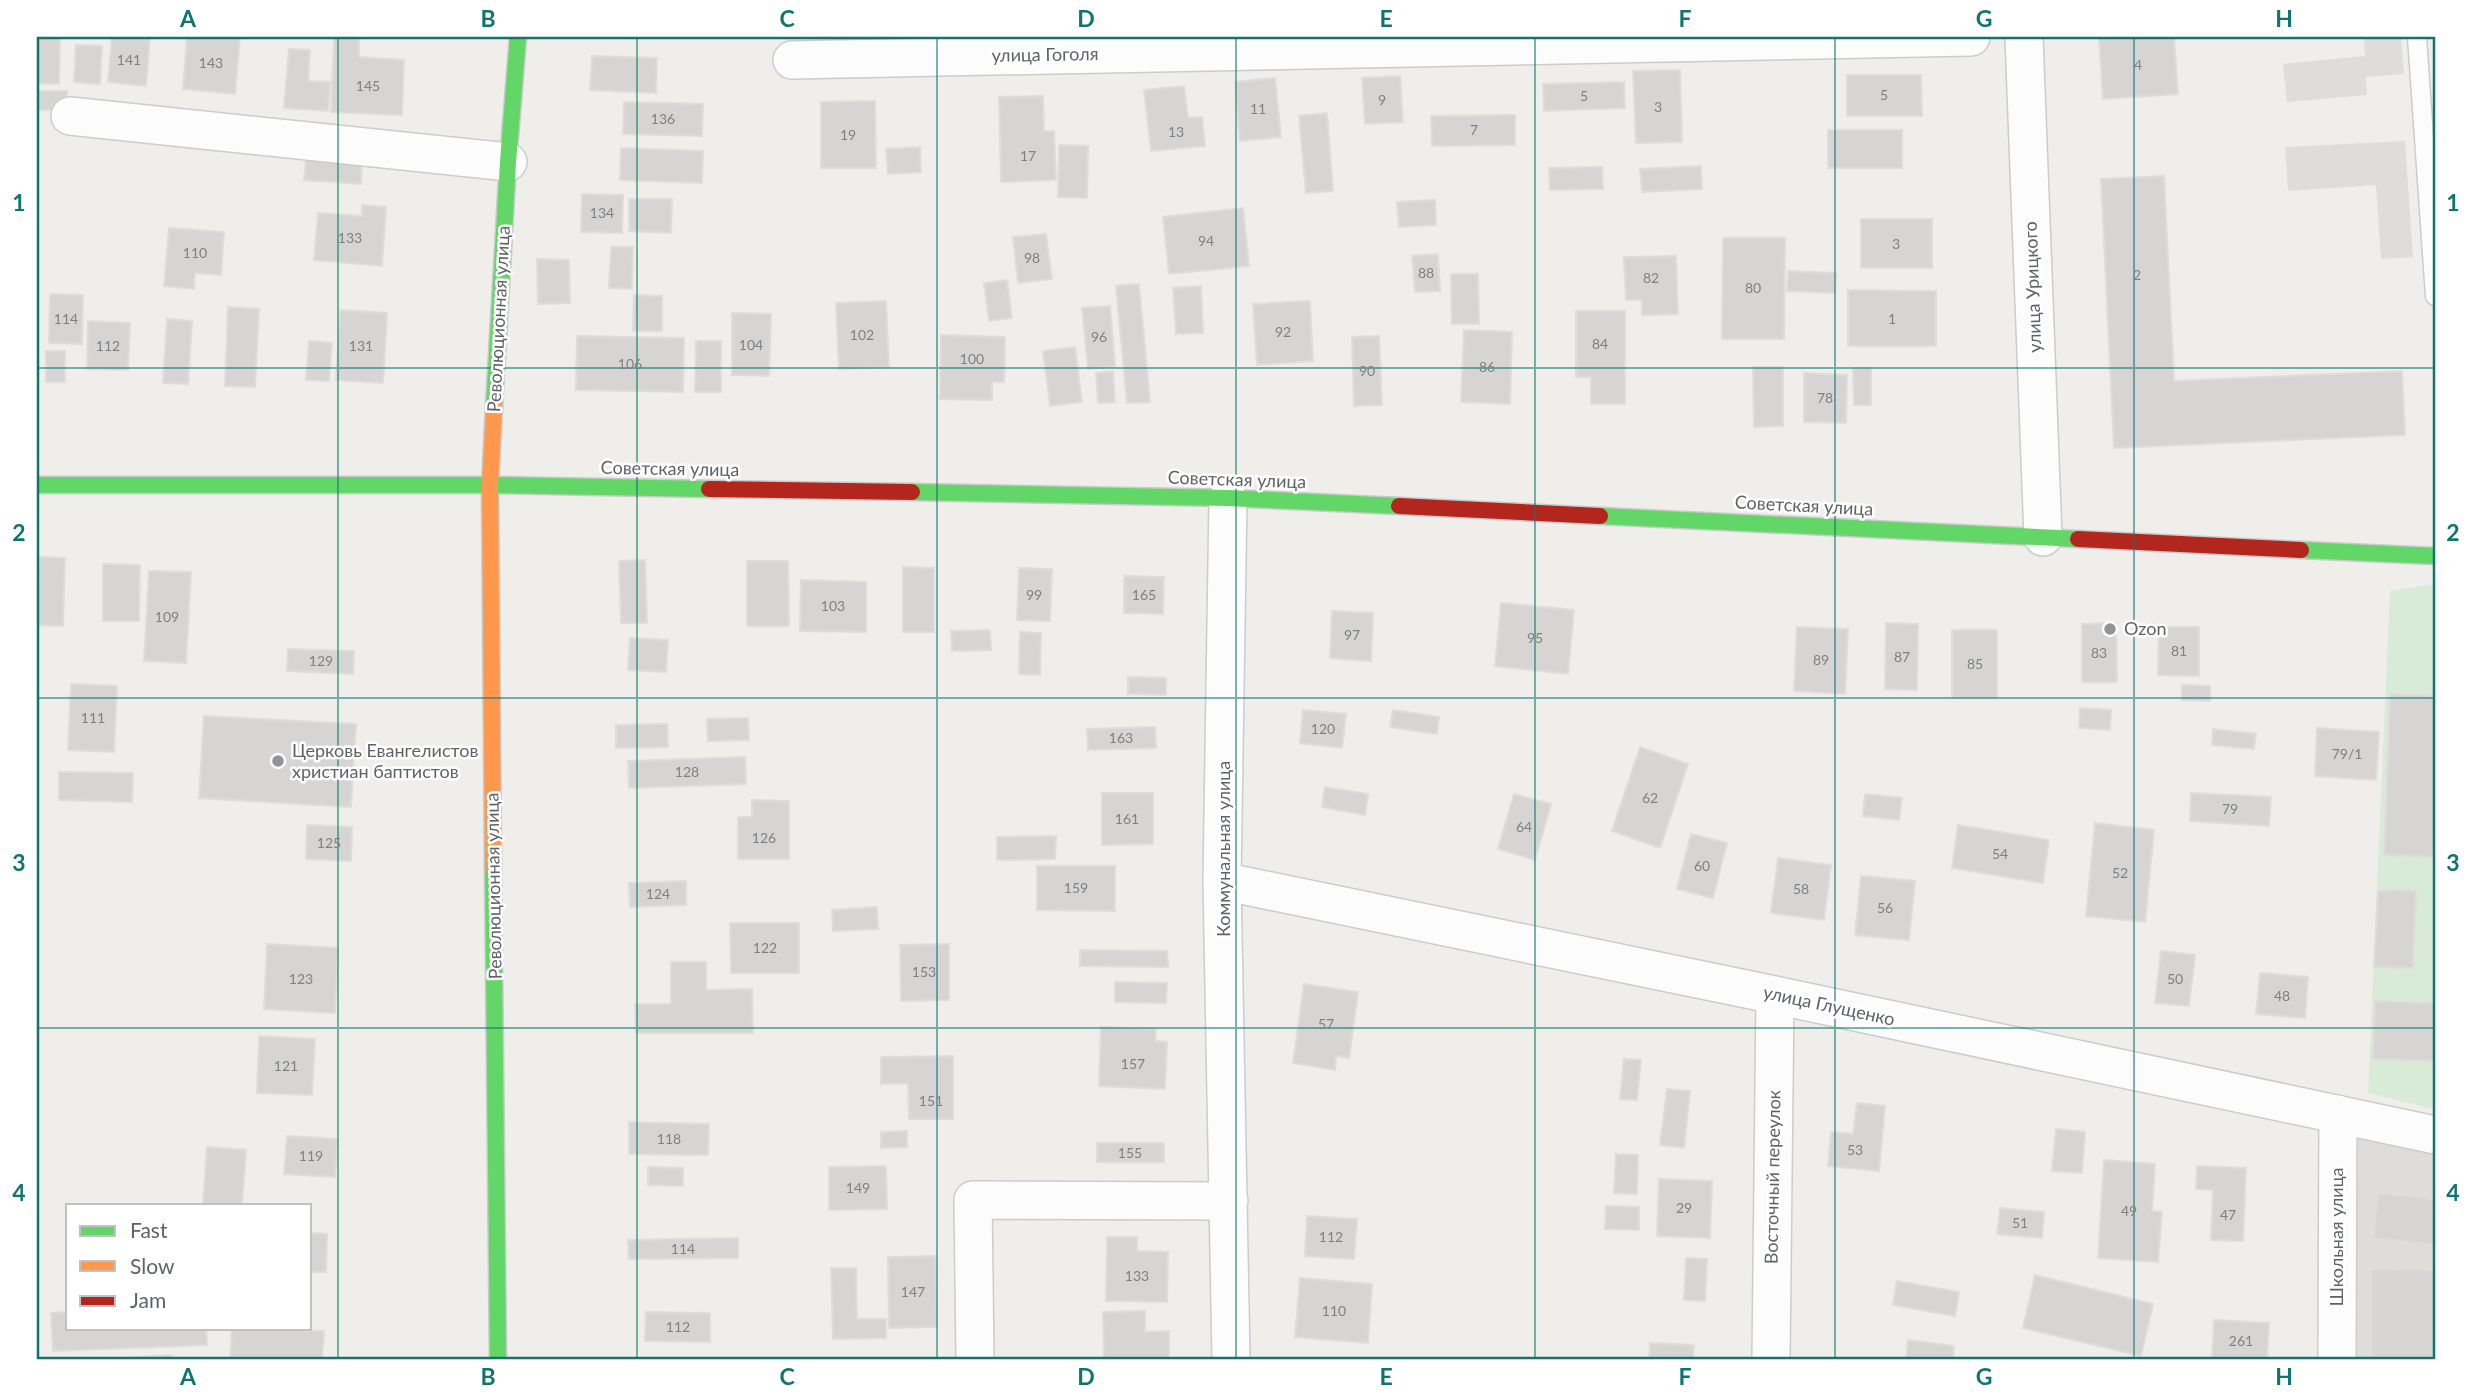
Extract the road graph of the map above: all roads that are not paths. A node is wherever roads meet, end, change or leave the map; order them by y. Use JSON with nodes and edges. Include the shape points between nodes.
{"nodes":[{"id":1,"x":518,"y":37,"type":"edge"},
{"id":2,"x":1970,"y":37,"type":"edge"},
{"id":3,"x":2024,"y":37,"type":"edge"},
{"id":4,"x":2417,"y":37,"type":"edge"},
{"id":5,"x":792,"y":60,"type":"dead end"},
{"id":6,"x":70,"y":116,"type":"dead end"},
{"id":7,"x":508,"y":162,"type":"junction"},
{"id":8,"x":2435,"y":296,"type":"edge"},
{"id":9,"x":37,"y":485,"type":"edge"},
{"id":10,"x":490,"y":485,"type":"junction"},
{"id":11,"x":1228,"y":498,"type":"junction"},
{"id":12,"x":2043,"y":537,"type":"junction"},
{"id":13,"x":2435,"y":555,"type":"edge"},
{"id":14,"x":1222,"y":881,"type":"junction"},
{"id":15,"x":1775,"y":995,"type":"junction"},
{"id":16,"x":2338,"y":1114,"type":"junction"},
{"id":17,"x":2435,"y":1135,"type":"edge"},
{"id":18,"x":1230,"y":1201,"type":"junction"},
{"id":19,"x":498,"y":1359,"type":"edge"},
{"id":20,"x":975,"y":1359,"type":"edge"},
{"id":21,"x":1231,"y":1359,"type":"edge"},
{"id":22,"x":1771,"y":1359,"type":"edge"},
{"id":23,"x":2337,"y":1359,"type":"edge"}],
"edges":[{"from":1,"to":7,"type":"street","name":"Революционная улица"},
{"from":2,"to":5,"type":"street","name":"улица Гоголя"},
{"from":3,"to":12,"type":"street","name":"улица Урицкого"},
{"from":4,"to":8,"type":"lane"},
{"from":6,"to":7,"type":"street"},
{"from":7,"to":10,"type":"street","name":"Революционная улица"},
{"from":9,"to":10,"type":"street","name":"Советская улица"},
{"from":10,"to":11,"type":"street","name":"Советская улица"},
{"from":10,"to":19,"type":"street","name":"Революционная улица"},
{"from":11,"to":12,"type":"street","name":"Советская улица"},
{"from":11,"to":14,"type":"street","name":"Коммунальная улица"},
{"from":12,"to":13,"type":"street","name":"Советская улица"},
{"from":14,"to":15,"type":"street","name":"улица Глущенко"},
{"from":14,"to":18,"type":"street","name":"Коммунальная улица"},
{"from":15,"to":16,"type":"street","name":"улица Глущенко"},
{"from":15,"to":22,"type":"street","name":"Восточный переулок"},
{"from":16,"to":17,"type":"street","name":"улица Глущенко"},
{"from":16,"to":23,"type":"street","name":"Школьная улица"},
{"from":18,"to":20,"type":"street","via":[[973,1200]]},
{"from":18,"to":21,"type":"street","name":"Коммунальная улица"}]}
